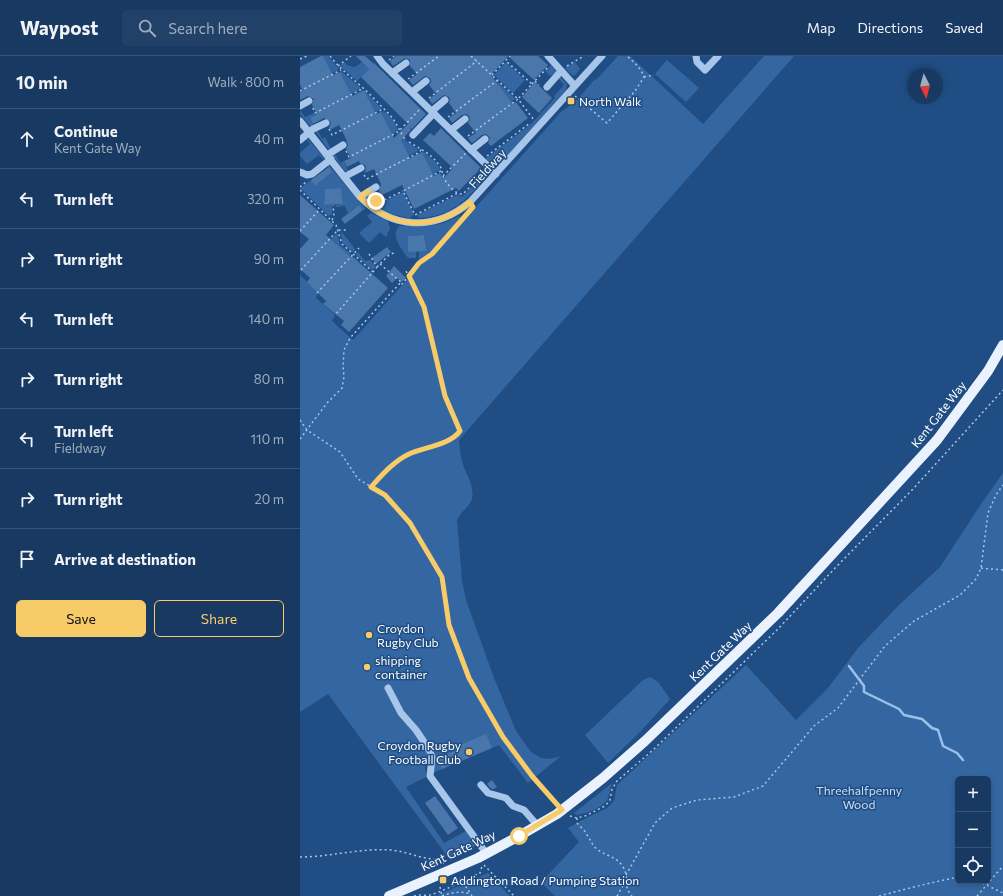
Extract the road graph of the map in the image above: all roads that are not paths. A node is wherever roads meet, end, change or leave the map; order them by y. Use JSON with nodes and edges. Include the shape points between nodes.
{"nodes":[{"id":1,"x":377,"y":56,"type":"edge"},
{"id":2,"x":602,"y":56,"type":"edge"},
{"id":3,"x":696,"y":56,"type":"edge"},
{"id":4,"x":718,"y":56,"type":"edge"},
{"id":5,"x":551,"y":59,"type":"edge"},
{"id":6,"x":406,"y":62,"type":"dead end"},
{"id":7,"x":560,"y":70,"type":"junction"},
{"id":8,"x":392,"y":73,"type":"junction"},
{"id":9,"x":426,"y":81,"type":"dead end"},
{"id":10,"x":543,"y":86,"type":"road end"},
{"id":11,"x":573,"y":89,"type":"junction"},
{"id":12,"x":412,"y":92,"type":"junction"},
{"id":13,"x":445,"y":100,"type":"dead end"},
{"id":14,"x":309,"y":101,"type":"road end"},
{"id":15,"x":300,"y":106,"type":"edge"},
{"id":16,"x":433,"y":112,"type":"junction"},
{"id":17,"x":465,"y":119,"type":"dead end"},
{"id":18,"x":300,"y":121,"type":"edge"},
{"id":19,"x":326,"y":123,"type":"road end"},
{"id":20,"x":451,"y":130,"type":"junction"},
{"id":21,"x":309,"y":132,"type":"junction"},
{"id":22,"x":413,"y":135,"type":"dead end"},
{"id":23,"x":485,"y":139,"type":"dead end"},
{"id":24,"x":300,"y":140,"type":"edge"},
{"id":25,"x":344,"y":146,"type":"road end"},
{"id":26,"x":471,"y":150,"type":"junction"},
{"id":27,"x":329,"y":157,"type":"junction"},
{"id":28,"x":360,"y":168,"type":"road end"},
{"id":29,"x":300,"y":172,"type":"edge"},
{"id":30,"x":496,"y":174,"type":"junction"},
{"id":31,"x":344,"y":177,"type":"junction"},
{"id":32,"x":376,"y":187,"type":"dead end"},
{"id":33,"x":360,"y":197,"type":"junction"},
{"id":34,"x":1003,"y":345,"type":"edge"},
{"id":35,"x":388,"y":688,"type":"dead end"},
{"id":36,"x":481,"y":785,"type":"dead end"},
{"id":37,"x":537,"y":826,"type":"junction"},
{"id":38,"x":482,"y":856,"type":"junction"},
{"id":39,"x":389,"y":896,"type":"edge"}],
"edges":[{"from":1,"to":8,"type":"street"},
{"from":2,"to":11,"type":"street","name":"Fieldway"},
{"from":3,"to":4,"type":"street","via":[[697,62],[705,70]]},
{"from":5,"to":7,"type":"street"},
{"from":6,"to":8,"type":"street"},
{"from":7,"to":10,"type":"street"},
{"from":7,"to":11,"type":"street"},
{"from":8,"to":12,"type":"street"},
{"from":9,"to":12,"type":"street"},
{"from":11,"to":30,"type":"street","name":"Fieldway"},
{"from":12,"to":16,"type":"street"},
{"from":13,"to":16,"type":"street"},
{"from":14,"to":15,"type":"street"},
{"from":16,"to":20,"type":"street"},
{"from":16,"to":22,"type":"street"},
{"from":17,"to":20,"type":"street"},
{"from":18,"to":21,"type":"street","name":"Fieldway"},
{"from":19,"to":21,"type":"street"},
{"from":20,"to":26,"type":"street"},
{"from":21,"to":24,"type":"street"},
{"from":21,"to":27,"type":"street","name":"Fieldway"},
{"from":23,"to":26,"type":"street"},
{"from":25,"to":27,"type":"street"},
{"from":26,"to":30,"type":"street"},
{"from":27,"to":29,"type":"street","via":[[312,174]]},
{"from":27,"to":31,"type":"street","name":"Fieldway"},
{"from":28,"to":31,"type":"street"},
{"from":30,"to":33,"type":"street","name":"Fieldway","via":[[457,212],[426,222],[396,220],[385,216]]},
{"from":31,"to":33,"type":"street","name":"Fieldway"},
{"from":32,"to":33,"type":"street"},
{"from":34,"to":37,"type":"main road","name":"Kent Gate Way","via":[[988,371],[937,440],[778,613],[645,741],[603,778]]},
{"from":35,"to":38,"type":"street","via":[[401,713],[430,751],[430,776]]},
{"from":36,"to":37,"type":"street","via":[[488,793],[506,798],[513,806],[524,810]]},
{"from":37,"to":38,"type":"main road","name":"Kent Gate Way"},
{"from":38,"to":39,"type":"main road","name":"Kent Gate Way"}]}
